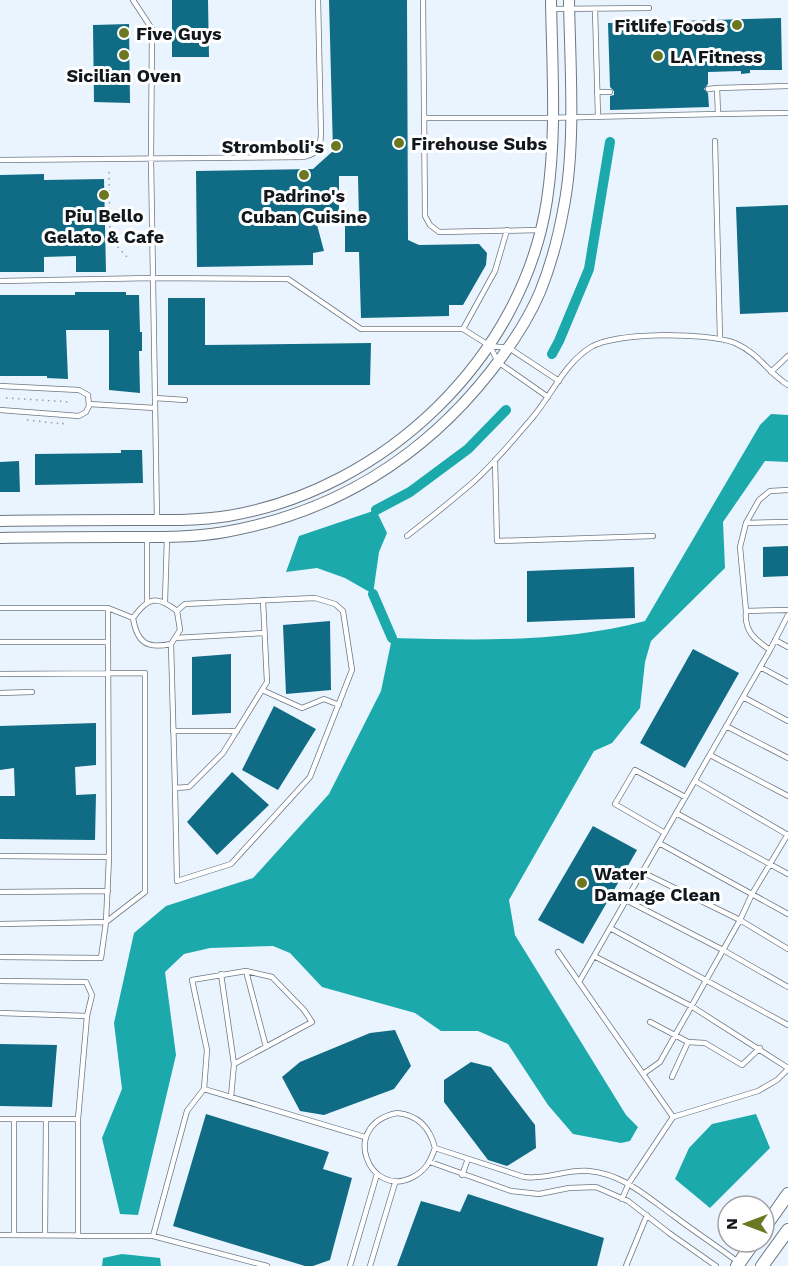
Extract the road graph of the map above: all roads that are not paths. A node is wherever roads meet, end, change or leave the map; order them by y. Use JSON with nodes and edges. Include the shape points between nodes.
{"nodes":[{"id":1,"x":134,"y":0,"type":"edge"},
{"id":2,"x":318,"y":0,"type":"edge"},
{"id":3,"x":423,"y":0,"type":"edge"},
{"id":4,"x":551,"y":5,"type":"edge"},
{"id":5,"x":569,"y":5,"type":"edge"},
{"id":6,"x":649,"y":8,"type":"dead end"},
{"id":7,"x":595,"y":9,"type":"junction"},
{"id":8,"x":788,"y":86,"type":"edge"},
{"id":9,"x":717,"y":88,"type":"junction"},
{"id":10,"x":708,"y":89,"type":"dead end"},
{"id":11,"x":597,"y":92,"type":"junction"},
{"id":12,"x":610,"y":92,"type":"dead end"},
{"id":13,"x":788,"y":113,"type":"edge"},
{"id":14,"x":718,"y":114,"type":"junction"},
{"id":15,"x":598,"y":117,"type":"junction"},
{"id":16,"x":425,"y":118,"type":"junction"},
{"id":17,"x":553,"y":118,"type":"junction"},
{"id":18,"x":570,"y":118,"type":"junction"},
{"id":19,"x":715,"y":141,"type":"dead end"},
{"id":20,"x":152,"y":159,"type":"junction"},
{"id":21,"x":0,"y":160,"type":"edge"},
{"id":22,"x":507,"y":230,"type":"junction"},
{"id":23,"x":540,"y":230,"type":"junction"},
{"id":24,"x":153,"y":278,"type":"junction"},
{"id":25,"x":0,"y":281,"type":"edge"},
{"id":26,"x":463,"y":329,"type":"junction"},
{"id":27,"x":720,"y":338,"type":"junction"},
{"id":28,"x":490,"y":346,"type":"junction"},
{"id":29,"x":509,"y":348,"type":"junction"},
{"id":30,"x":788,"y":356,"type":"edge"},
{"id":31,"x":498,"y":362,"type":"junction"},
{"id":32,"x":771,"y":372,"type":"junction"},
{"id":33,"x":559,"y":381,"type":"junction"},
{"id":34,"x":788,"y":385,"type":"edge"},
{"id":35,"x":0,"y":386,"type":"edge"},
{"id":36,"x":548,"y":397,"type":"junction"},
{"id":37,"x":155,"y":398,"type":"junction"},
{"id":38,"x":185,"y":400,"type":"dead end"},
{"id":39,"x":89,"y":404,"type":"junction"},
{"id":40,"x":155,"y":408,"type":"junction"},
{"id":41,"x":0,"y":410,"type":"edge"},
{"id":42,"x":495,"y":460,"type":"junction"},
{"id":43,"x":788,"y":490,"type":"edge"},
{"id":44,"x":156,"y":520,"type":"junction"},
{"id":45,"x":178,"y":520,"type":"junction"},
{"id":46,"x":0,"y":521,"type":"edge"},
{"id":47,"x":788,"y":522,"type":"edge"},
{"id":48,"x":746,"y":523,"type":"junction"},
{"id":49,"x":407,"y":536,"type":"dead end"},
{"id":50,"x":653,"y":536,"type":"dead end"},
{"id":51,"x":127,"y":537,"type":"junction"},
{"id":52,"x":147,"y":537,"type":"junction"},
{"id":53,"x":167,"y":537,"type":"junction"},
{"id":54,"x":0,"y":538,"type":"edge"},
{"id":55,"x":263,"y":600,"type":"junction"},
{"id":56,"x":165,"y":602,"type":"junction"},
{"id":57,"x":147,"y":603,"type":"junction"},
{"id":58,"x":0,"y":608,"type":"edge"},
{"id":59,"x":108,"y":608,"type":"junction"},
{"id":60,"x":788,"y":610,"type":"edge"},
{"id":61,"x":177,"y":611,"type":"junction"},
{"id":62,"x":746,"y":611,"type":"junction"},
{"id":63,"x":788,"y":615,"type":"edge"},
{"id":64,"x":133,"y":618,"type":"junction"},
{"id":65,"x":264,"y":633,"type":"junction"},
{"id":66,"x":175,"y":638,"type":"junction"},
{"id":67,"x":775,"y":640,"type":"junction"},
{"id":68,"x":0,"y":642,"type":"edge"},
{"id":69,"x":108,"y":642,"type":"junction"},
{"id":70,"x":171,"y":644,"type":"junction"},
{"id":71,"x":788,"y":647,"type":"edge"},
{"id":72,"x":770,"y":650,"type":"junction"},
{"id":73,"x":760,"y":667,"type":"junction"},
{"id":74,"x":109,"y":673,"type":"junction"},
{"id":75,"x":0,"y":674,"type":"edge"},
{"id":76,"x":788,"y":682,"type":"edge"},
{"id":77,"x":262,"y":690,"type":"junction"},
{"id":78,"x":0,"y":693,"type":"edge"},
{"id":79,"x":32,"y":693,"type":"dead end"},
{"id":80,"x":743,"y":697,"type":"junction"},
{"id":81,"x":339,"y":705,"type":"junction"},
{"id":82,"x":788,"y":722,"type":"edge"},
{"id":83,"x":726,"y":726,"type":"junction"},
{"id":84,"x":173,"y":731,"type":"junction"},
{"id":85,"x":237,"y":731,"type":"junction"},
{"id":86,"x":710,"y":755,"type":"junction"},
{"id":87,"x":788,"y":758,"type":"edge"},
{"id":88,"x":695,"y":781,"type":"junction"},
{"id":89,"x":175,"y":788,"type":"junction"},
{"id":90,"x":788,"y":796,"type":"edge"},
{"id":91,"x":685,"y":797,"type":"junction"},
{"id":92,"x":676,"y":813,"type":"junction"},
{"id":93,"x":665,"y":832,"type":"junction"},
{"id":94,"x":788,"y":835,"type":"edge"},
{"id":95,"x":659,"y":843,"type":"junction"},
{"id":96,"x":0,"y":856,"type":"edge"},
{"id":97,"x":109,"y":857,"type":"junction"},
{"id":98,"x":771,"y":865,"type":"junction"},
{"id":99,"x":642,"y":872,"type":"junction"},
{"id":100,"x":788,"y":874,"type":"edge"},
{"id":101,"x":108,"y":891,"type":"junction"},
{"id":102,"x":0,"y":892,"type":"edge"},
{"id":103,"x":752,"y":894,"type":"junction"},
{"id":104,"x":626,"y":900,"type":"junction"},
{"id":105,"x":788,"y":914,"type":"edge"},
{"id":106,"x":740,"y":920,"type":"junction"},
{"id":107,"x":106,"y":922,"type":"junction"},
{"id":108,"x":0,"y":924,"type":"edge"},
{"id":109,"x":610,"y":928,"type":"junction"},
{"id":110,"x":788,"y":949,"type":"edge"},
{"id":111,"x":723,"y":950,"type":"junction"},
{"id":112,"x":558,"y":952,"type":"dead end"},
{"id":113,"x":594,"y":956,"type":"junction"},
{"id":114,"x":0,"y":957,"type":"edge"},
{"id":115,"x":246,"y":971,"type":"junction"},
{"id":116,"x":221,"y":974,"type":"junction"},
{"id":117,"x":706,"y":979,"type":"junction"},
{"id":118,"x":0,"y":981,"type":"edge"},
{"id":119,"x":579,"y":982,"type":"junction"},
{"id":120,"x":788,"y":987,"type":"edge"},
{"id":121,"x":691,"y":1006,"type":"junction"},
{"id":122,"x":0,"y":1013,"type":"edge"},
{"id":123,"x":87,"y":1016,"type":"junction"},
{"id":124,"x":650,"y":1022,"type":"dead end"},
{"id":125,"x":788,"y":1025,"type":"edge"},
{"id":126,"x":675,"y":1034,"type":"junction"},
{"id":127,"x":688,"y":1042,"type":"junction"},
{"id":128,"x":266,"y":1047,"type":"junction"},
{"id":129,"x":760,"y":1048,"type":"junction"},
{"id":130,"x":234,"y":1064,"type":"junction"},
{"id":131,"x":788,"y":1068,"type":"edge"},
{"id":132,"x":643,"y":1074,"type":"junction"},
{"id":133,"x":672,"y":1077,"type":"dead end"},
{"id":134,"x":204,"y":1089,"type":"junction"},
{"id":135,"x":231,"y":1097,"type":"junction"},
{"id":136,"x":673,"y":1117,"type":"junction"},
{"id":137,"x":0,"y":1119,"type":"edge"},
{"id":138,"x":14,"y":1119,"type":"junction"},
{"id":139,"x":46,"y":1119,"type":"junction"},
{"id":140,"x":78,"y":1119,"type":"junction"},
{"id":141,"x":365,"y":1137,"type":"junction"},
{"id":142,"x":435,"y":1149,"type":"junction"},
{"id":143,"x":468,"y":1159,"type":"junction"},
{"id":144,"x":430,"y":1162,"type":"junction"},
{"id":145,"x":377,"y":1174,"type":"junction"},
{"id":146,"x":462,"y":1175,"type":"junction"},
{"id":147,"x":395,"y":1183,"type":"junction"},
{"id":148,"x":629,"y":1184,"type":"junction"},
{"id":149,"x":788,"y":1194,"type":"edge"},
{"id":150,"x":622,"y":1199,"type":"junction"},
{"id":151,"x":662,"y":1207,"type":"junction"},
{"id":152,"x":776,"y":1211,"type":"edge"},
{"id":153,"x":647,"y":1215,"type":"junction"},
{"id":154,"x":654,"y":1220,"type":"junction"},
{"id":155,"x":788,"y":1230,"type":"edge"},
{"id":156,"x":0,"y":1235,"type":"edge"},
{"id":157,"x":14,"y":1235,"type":"junction"},
{"id":158,"x":45,"y":1235,"type":"junction"},
{"id":159,"x":78,"y":1236,"type":"junction"},
{"id":160,"x":153,"y":1236,"type":"junction"},
{"id":161,"x":740,"y":1265,"type":"edge"},
{"id":162,"x":267,"y":1266,"type":"edge"},
{"id":163,"x":350,"y":1266,"type":"edge"},
{"id":164,"x":370,"y":1266,"type":"edge"},
{"id":165,"x":626,"y":1266,"type":"edge"},
{"id":166,"x":716,"y":1266,"type":"edge"},
{"id":167,"x":762,"y":1266,"type":"edge"}],
"edges":[{"from":1,"to":20,"type":"lane","via":[[152,30]]},
{"from":2,"to":20,"type":"lane","via":[[321,134],[320,148],[315,153],[303,157]]},
{"from":3,"to":16,"type":"lane"},
{"from":4,"to":5,"type":"lane"},
{"from":4,"to":17,"type":"street"},
{"from":5,"to":7,"type":"lane"},
{"from":5,"to":18,"type":"street"},
{"from":6,"to":7,"type":"lane"},
{"from":7,"to":11,"type":"lane"},
{"from":8,"to":9,"type":"lane"},
{"from":9,"to":10,"type":"lane"},
{"from":9,"to":14,"type":"lane"},
{"from":11,"to":12,"type":"lane"},
{"from":11,"to":15,"type":"lane"},
{"from":13,"to":14,"type":"lane"},
{"from":14,"to":15,"type":"lane"},
{"from":15,"to":18,"type":"lane"},
{"from":16,"to":17,"type":"lane"},
{"from":16,"to":22,"type":"lane","via":[[425,216],[430,225],[439,232]]},
{"from":17,"to":18,"type":"lane"},
{"from":17,"to":23,"type":"street","via":[[547,201]]},
{"from":18,"to":29,"type":"street","via":[[570,156],[558,234],[540,292]]},
{"from":19,"to":27,"type":"lane"},
{"from":20,"to":21,"type":"lane"},
{"from":20,"to":24,"type":"lane"},
{"from":22,"to":23,"type":"lane"},
{"from":22,"to":26,"type":"lane","via":[[495,271]]},
{"from":23,"to":28,"type":"street","via":[[523,285]]},
{"from":24,"to":25,"type":"lane"},
{"from":24,"to":26,"type":"lane","via":[[288,279],[360,329]]},
{"from":24,"to":37,"type":"lane"},
{"from":26,"to":28,"type":"lane"},
{"from":27,"to":32,"type":"lane","via":[[748,350]]},
{"from":27,"to":33,"type":"lane","via":[[686,335],[604,341],[580,355]]},
{"from":28,"to":29,"type":"lane"},
{"from":28,"to":31,"type":"lane"},
{"from":28,"to":45,"type":"street","via":[[458,386],[420,423],[375,458],[291,500],[227,516]]},
{"from":29,"to":31,"type":"street"},
{"from":29,"to":33,"type":"lane"},
{"from":30,"to":32,"type":"lane"},
{"from":31,"to":36,"type":"lane"},
{"from":31,"to":53,"type":"street","via":[[471,397],[431,436],[364,483],[268,522],[225,532]]},
{"from":32,"to":34,"type":"lane"},
{"from":33,"to":36,"type":"lane"},
{"from":35,"to":39,"type":"lane","via":[[79,390],[88,395]]},
{"from":36,"to":42,"type":"lane"},
{"from":37,"to":38,"type":"lane"},
{"from":37,"to":40,"type":"lane"},
{"from":39,"to":40,"type":"lane"},
{"from":39,"to":41,"type":"lane","via":[[79,416]]},
{"from":40,"to":44,"type":"lane"},
{"from":42,"to":49,"type":"lane"},
{"from":42,"to":50,"type":"lane","via":[[497,541]]},
{"from":43,"to":48,"type":"lane","via":[[770,491],[759,500]]},
{"from":44,"to":45,"type":"street"},
{"from":44,"to":46,"type":"street"},
{"from":44,"to":51,"type":"street"},
{"from":45,"to":52,"type":"street"},
{"from":47,"to":48,"type":"lane"},
{"from":48,"to":62,"type":"lane","via":[[740,547]]},
{"from":51,"to":52,"type":"street"},
{"from":51,"to":54,"type":"street"},
{"from":52,"to":53,"type":"street"},
{"from":52,"to":57,"type":"lane"},
{"from":53,"to":56,"type":"lane"},
{"from":55,"to":61,"type":"lane","via":[[185,604]]},
{"from":55,"to":65,"type":"lane"},
{"from":55,"to":81,"type":"lane","via":[[315,598],[343,611],[352,670]]},
{"from":56,"to":57,"type":"lane"},
{"from":56,"to":61,"type":"lane"},
{"from":57,"to":64,"type":"lane"},
{"from":58,"to":59,"type":"lane"},
{"from":59,"to":64,"type":"lane"},
{"from":59,"to":69,"type":"lane"},
{"from":60,"to":62,"type":"lane"},
{"from":61,"to":66,"type":"lane","via":[[180,630]]},
{"from":62,"to":72,"type":"lane","via":[[745,623],[752,637]]},
{"from":63,"to":67,"type":"lane"},
{"from":64,"to":70,"type":"lane","via":[[135,632],[143,642],[156,647]]},
{"from":65,"to":66,"type":"lane"},
{"from":65,"to":77,"type":"lane","via":[[267,682]]},
{"from":66,"to":70,"type":"lane"},
{"from":67,"to":71,"type":"lane"},
{"from":67,"to":72,"type":"lane"},
{"from":68,"to":69,"type":"lane"},
{"from":69,"to":74,"type":"lane"},
{"from":70,"to":84,"type":"lane"},
{"from":72,"to":73,"type":"lane"},
{"from":73,"to":76,"type":"lane"},
{"from":73,"to":80,"type":"lane"},
{"from":74,"to":75,"type":"lane"},
{"from":74,"to":97,"type":"lane"},
{"from":74,"to":107,"type":"lane","via":[[145,673],[145,892]]},
{"from":77,"to":81,"type":"lane","via":[[302,708],[324,699]]},
{"from":77,"to":85,"type":"lane"},
{"from":78,"to":79,"type":"lane"},
{"from":80,"to":82,"type":"lane"},
{"from":80,"to":83,"type":"lane"},
{"from":81,"to":89,"type":"lane","via":[[310,777],[231,864],[177,881]]},
{"from":83,"to":86,"type":"lane"},
{"from":83,"to":87,"type":"lane"},
{"from":84,"to":85,"type":"lane"},
{"from":84,"to":89,"type":"lane"},
{"from":85,"to":89,"type":"lane","via":[[209,769],[189,787]]},
{"from":86,"to":88,"type":"lane"},
{"from":86,"to":90,"type":"lane"},
{"from":88,"to":91,"type":"lane"},
{"from":88,"to":94,"type":"lane"},
{"from":91,"to":92,"type":"lane"},
{"from":91,"to":93,"type":"lane","via":[[635,770],[615,804]]},
{"from":92,"to":93,"type":"lane"},
{"from":92,"to":98,"type":"lane"},
{"from":93,"to":95,"type":"lane"},
{"from":94,"to":98,"type":"lane"},
{"from":95,"to":99,"type":"lane"},
{"from":95,"to":103,"type":"lane"},
{"from":96,"to":97,"type":"lane"},
{"from":97,"to":101,"type":"lane"},
{"from":98,"to":100,"type":"lane"},
{"from":98,"to":103,"type":"lane"},
{"from":99,"to":104,"type":"lane"},
{"from":99,"to":106,"type":"lane"},
{"from":101,"to":102,"type":"lane"},
{"from":101,"to":107,"type":"lane"},
{"from":103,"to":105,"type":"lane"},
{"from":103,"to":106,"type":"lane"},
{"from":104,"to":109,"type":"lane"},
{"from":104,"to":111,"type":"lane"},
{"from":106,"to":110,"type":"lane"},
{"from":106,"to":111,"type":"lane"},
{"from":107,"to":108,"type":"lane"},
{"from":107,"to":114,"type":"lane","via":[[101,958]]},
{"from":109,"to":113,"type":"lane"},
{"from":109,"to":117,"type":"lane"},
{"from":111,"to":117,"type":"lane"},
{"from":111,"to":120,"type":"lane"},
{"from":112,"to":119,"type":"lane"},
{"from":113,"to":119,"type":"lane"},
{"from":113,"to":121,"type":"lane"},
{"from":115,"to":116,"type":"lane"},
{"from":115,"to":128,"type":"lane"},
{"from":115,"to":128,"type":"lane","via":[[272,977],[312,1022]]},
{"from":116,"to":130,"type":"lane"},
{"from":116,"to":134,"type":"lane","via":[[192,980],[207,1050]]},
{"from":117,"to":121,"type":"lane"},
{"from":117,"to":125,"type":"lane"},
{"from":118,"to":123,"type":"lane","via":[[86,982],[92,995]]},
{"from":119,"to":132,"type":"lane"},
{"from":121,"to":126,"type":"lane"},
{"from":121,"to":129,"type":"lane"},
{"from":122,"to":123,"type":"lane"},
{"from":123,"to":140,"type":"lane"},
{"from":124,"to":126,"type":"lane"},
{"from":126,"to":127,"type":"lane"},
{"from":126,"to":132,"type":"lane","via":[[660,1062]]},
{"from":127,"to":129,"type":"lane","via":[[705,1043],[742,1065]]},
{"from":127,"to":133,"type":"lane"},
{"from":128,"to":130,"type":"lane"},
{"from":129,"to":131,"type":"lane"},
{"from":130,"to":135,"type":"lane"},
{"from":131,"to":136,"type":"lane","via":[[758,1091]]},
{"from":132,"to":136,"type":"lane"},
{"from":134,"to":135,"type":"lane"},
{"from":134,"to":160,"type":"lane","via":[[187,1111]]},
{"from":135,"to":141,"type":"lane"},
{"from":136,"to":148,"type":"lane"},
{"from":137,"to":138,"type":"lane"},
{"from":138,"to":139,"type":"lane"},
{"from":138,"to":157,"type":"lane"},
{"from":139,"to":140,"type":"lane"},
{"from":139,"to":158,"type":"lane"},
{"from":140,"to":159,"type":"lane"},
{"from":141,"to":142,"type":"lane","via":[[377,1120],[386,1115],[407,1114],[425,1126]]},
{"from":141,"to":145,"type":"lane","via":[[366,1158]]},
{"from":142,"to":143,"type":"lane"},
{"from":142,"to":144,"type":"lane"},
{"from":143,"to":146,"type":"lane"},
{"from":143,"to":148,"type":"lane","via":[[524,1177],[537,1179],[586,1171]]},
{"from":144,"to":146,"type":"lane"},
{"from":144,"to":147,"type":"lane","via":[[409,1180]]},
{"from":145,"to":147,"type":"lane"},
{"from":145,"to":163,"type":"lane"},
{"from":146,"to":150,"type":"lane","via":[[511,1191],[539,1194],[596,1187]]},
{"from":147,"to":164,"type":"lane"},
{"from":148,"to":150,"type":"lane"},
{"from":148,"to":151,"type":"lane"},
{"from":149,"to":152,"type":"main road"},
{"from":150,"to":153,"type":"lane"},
{"from":151,"to":154,"type":"lane"},
{"from":151,"to":161,"type":"lane"},
{"from":153,"to":154,"type":"lane"},
{"from":153,"to":165,"type":"lane"},
{"from":154,"to":166,"type":"lane"},
{"from":155,"to":167,"type":"main road"},
{"from":156,"to":157,"type":"lane"},
{"from":157,"to":158,"type":"lane"},
{"from":158,"to":159,"type":"lane"},
{"from":159,"to":160,"type":"lane"},
{"from":160,"to":162,"type":"lane"}]}
